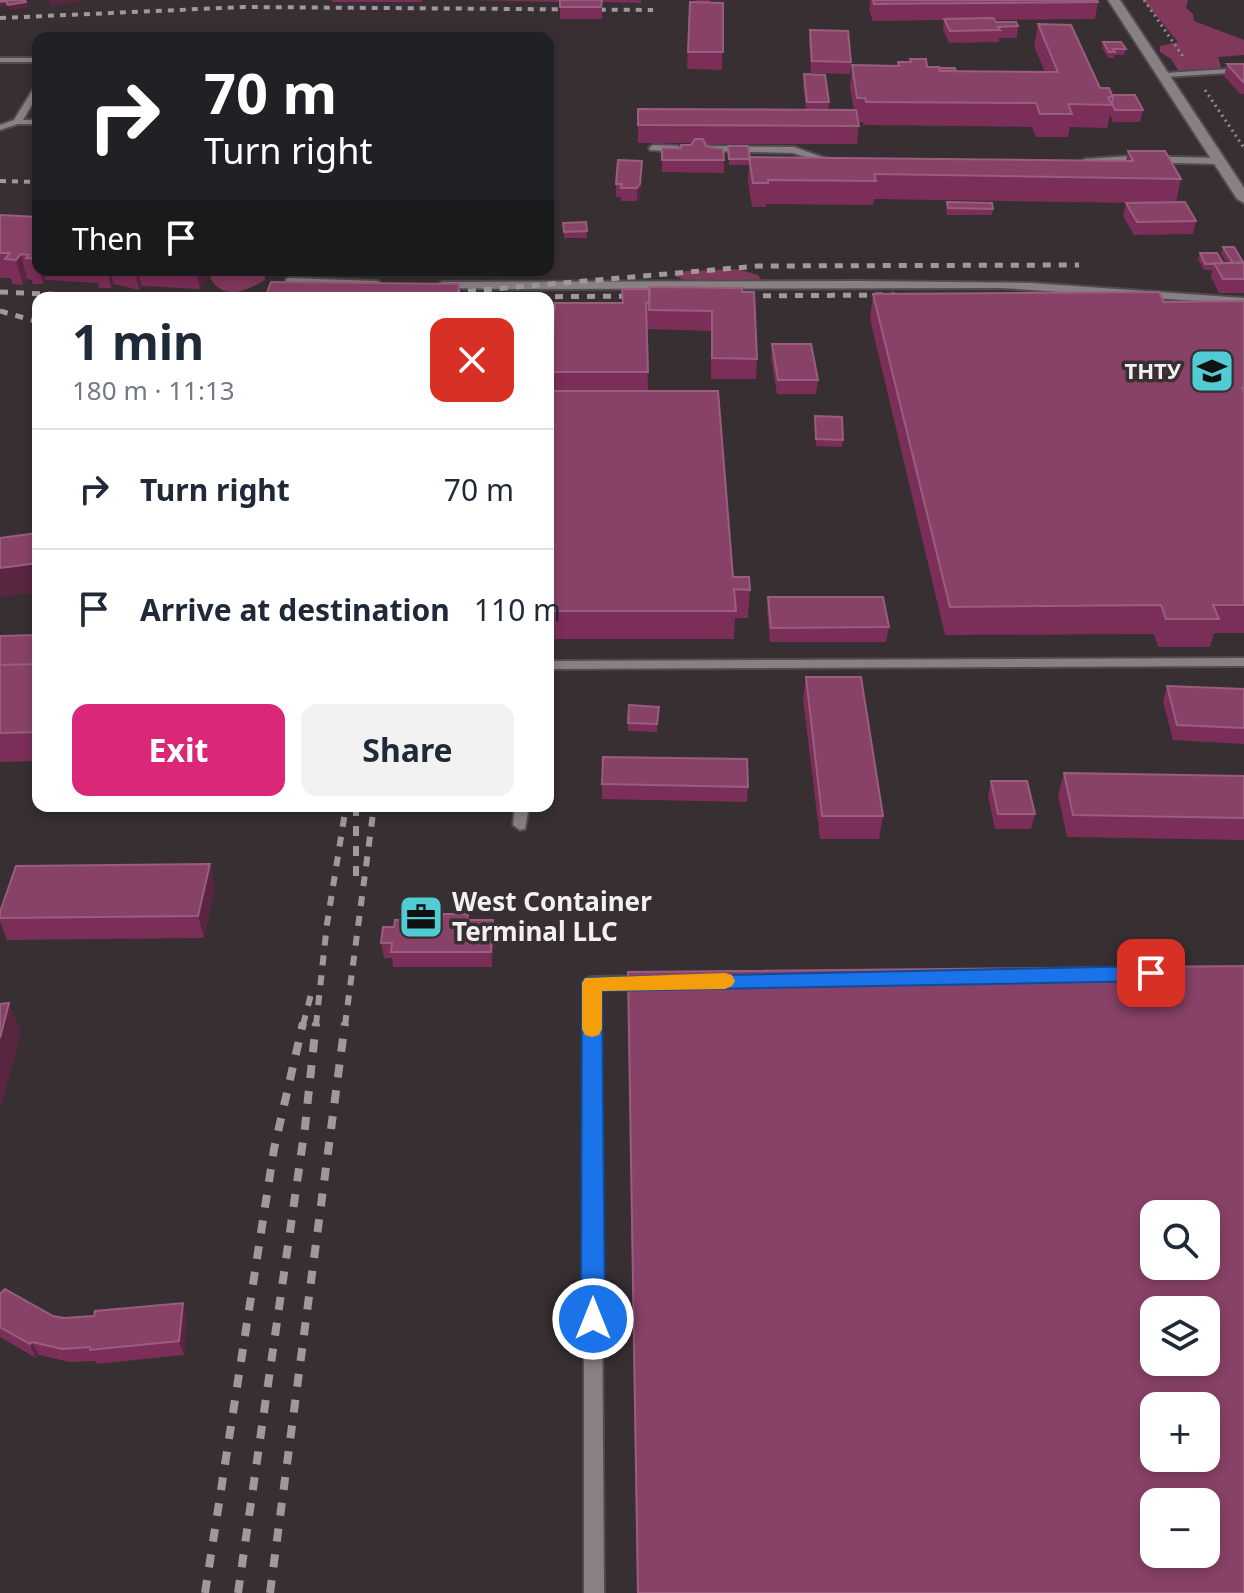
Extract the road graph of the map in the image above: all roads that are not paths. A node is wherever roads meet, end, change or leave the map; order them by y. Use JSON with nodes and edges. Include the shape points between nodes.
{"nodes":[{"id":1,"x":1114,"y":0,"type":"edge"},
{"id":2,"x":0,"y":60,"type":"edge"},
{"id":3,"x":32,"y":60,"type":"edge"},
{"id":4,"x":1244,"y":70,"type":"edge"},
{"id":5,"x":1165,"y":75,"type":"junction"},
{"id":6,"x":32,"y":98,"type":"edge"},
{"id":7,"x":17,"y":122,"type":"junction"},
{"id":8,"x":32,"y":122,"type":"edge"},
{"id":9,"x":0,"y":128,"type":"edge"},
{"id":10,"x":653,"y":148,"type":"edge"},
{"id":11,"x":685,"y":149,"type":"edge"},
{"id":12,"x":700,"y":149,"type":"edge"},
{"id":13,"x":1220,"y":161,"type":"junction"},
{"id":14,"x":1076,"y":162,"type":"edge"},
{"id":15,"x":850,"y":163,"type":"edge"},
{"id":16,"x":1244,"y":199,"type":"edge"},
{"id":17,"x":289,"y":281,"type":"edge"},
{"id":18,"x":395,"y":284,"type":"edge"},
{"id":19,"x":424,"y":285,"type":"edge"},
{"id":20,"x":1244,"y":301,"type":"edge"},
{"id":21,"x":1244,"y":662,"type":"edge"},
{"id":22,"x":554,"y":665,"type":"edge"},
{"id":23,"x":521,"y":812,"type":"edge"},
{"id":24,"x":520,"y":825,"type":"dead end"},
{"id":25,"x":655,"y":982,"type":"edge"},
{"id":26,"x":594,"y":1593,"type":"edge"}],
"edges":[{"from":1,"to":5,"type":"street"},
{"from":2,"to":3,"type":"lane"},
{"from":4,"to":5,"type":"lane"},
{"from":5,"to":13,"type":"street"},
{"from":6,"to":7,"type":"lane"},
{"from":7,"to":8,"type":"lane"},
{"from":7,"to":9,"type":"lane"},
{"from":10,"to":11,"type":"lane"},
{"from":12,"to":15,"type":"lane","via":[[794,150]]},
{"from":13,"to":14,"type":"lane"},
{"from":13,"to":16,"type":"street"},
{"from":17,"to":18,"type":"lane"},
{"from":19,"to":20,"type":"lane","via":[[1002,285]]},
{"from":21,"to":22,"type":"lane"},
{"from":23,"to":24,"type":"lane"},
{"from":25,"to":26,"type":"lane","via":[[592,983]]}]}
